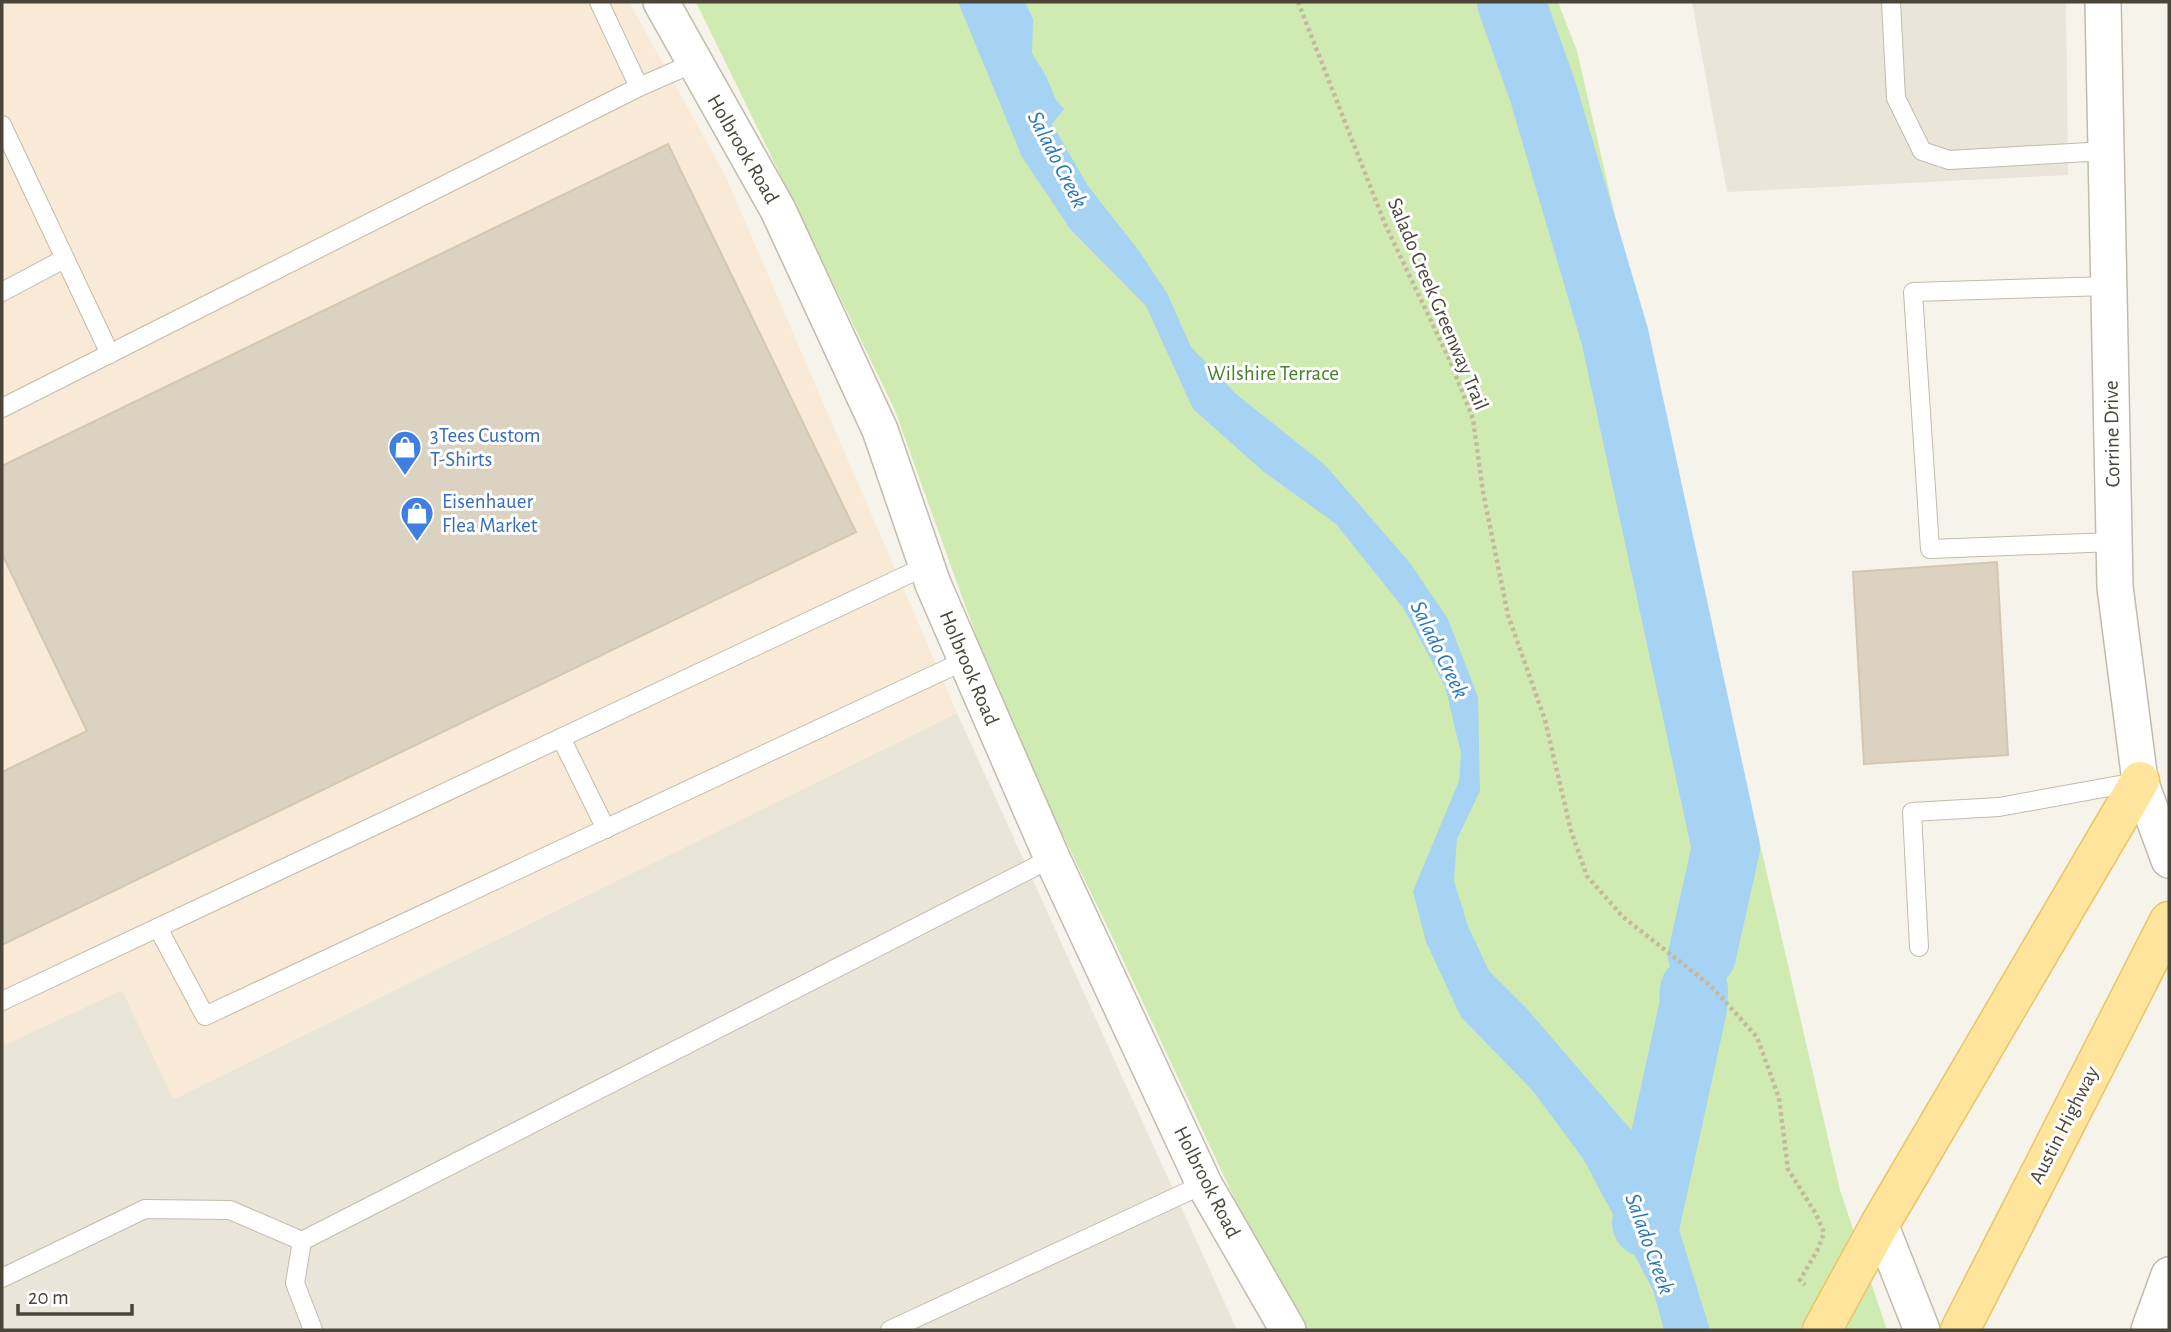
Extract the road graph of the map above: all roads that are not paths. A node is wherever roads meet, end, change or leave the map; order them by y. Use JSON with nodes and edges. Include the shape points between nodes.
{"nodes":[{"id":1,"x":599,"y":2,"type":"edge"},
{"id":2,"x":661,"y":2,"type":"edge"},
{"id":3,"x":1891,"y":2,"type":"edge"},
{"id":4,"x":2104,"y":2,"type":"edge"},
{"id":5,"x":694,"y":63,"type":"junction"},
{"id":6,"x":639,"y":88,"type":"junction"},
{"id":7,"x":2,"y":125,"type":"edge"},
{"id":8,"x":2106,"y":151,"type":"junction"},
{"id":9,"x":64,"y":260,"type":"junction"},
{"id":10,"x":2109,"y":285,"type":"junction"},
{"id":11,"x":2,"y":292,"type":"edge"},
{"id":12,"x":110,"y":354,"type":"junction"},
{"id":13,"x":2,"y":408,"type":"edge"},
{"id":14,"x":2114,"y":542,"type":"junction"},
{"id":15,"x":926,"y":566,"type":"junction"},
{"id":16,"x":966,"y":660,"type":"junction"},
{"id":17,"x":561,"y":738,"type":"junction"},
{"id":18,"x":2140,"y":781,"type":"junction"},
{"id":19,"x":606,"y":829,"type":"junction"},
{"id":20,"x":1052,"y":858,"type":"junction"},
{"id":21,"x":2169,"y":860,"type":"edge"},
{"id":22,"x":2169,"y":921,"type":"edge"},
{"id":23,"x":158,"y":928,"type":"junction"},
{"id":24,"x":1919,"y":947,"type":"dead end"},
{"id":25,"x":2,"y":1001,"type":"edge"},
{"id":26,"x":1204,"y":1184,"type":"junction"},
{"id":27,"x":1880,"y":1224,"type":"junction"},
{"id":28,"x":302,"y":1241,"type":"junction"},
{"id":29,"x":2169,"y":1275,"type":"edge"},
{"id":30,"x":2,"y":1278,"type":"edge"},
{"id":31,"x":313,"y":1330,"type":"edge"},
{"id":32,"x":890,"y":1330,"type":"edge"},
{"id":33,"x":1288,"y":1330,"type":"edge"},
{"id":34,"x":1822,"y":1330,"type":"edge"},
{"id":35,"x":1922,"y":1330,"type":"edge"},
{"id":36,"x":1960,"y":1330,"type":"edge"},
{"id":37,"x":2149,"y":1330,"type":"edge"}],
"edges":[{"from":1,"to":6,"type":"lane"},
{"from":2,"to":5,"type":"street","name":"Holbrook Road"},
{"from":3,"to":8,"type":"lane","via":[[1896,99],[1922,151],[1949,160]]},
{"from":4,"to":8,"type":"street","name":"Corrine Drive"},
{"from":5,"to":6,"type":"lane"},
{"from":5,"to":15,"type":"street","name":"Holbrook Road","via":[[778,209],[874,417]]},
{"from":6,"to":12,"type":"lane"},
{"from":7,"to":9,"type":"lane"},
{"from":8,"to":10,"type":"street","name":"Corrine Drive"},
{"from":9,"to":11,"type":"lane"},
{"from":9,"to":12,"type":"lane"},
{"from":10,"to":14,"type":"street","name":"Corrine Drive"},
{"from":10,"to":14,"type":"lane","via":[[1913,292],[1930,549]]},
{"from":12,"to":13,"type":"lane"},
{"from":14,"to":18,"type":"street","name":"Corrine Drive","via":[[2115,587]]},
{"from":15,"to":16,"type":"street","name":"Holbrook Road"},
{"from":15,"to":17,"type":"lane"},
{"from":16,"to":19,"type":"lane"},
{"from":16,"to":20,"type":"street","name":"Holbrook Road"},
{"from":17,"to":19,"type":"lane"},
{"from":17,"to":23,"type":"lane"},
{"from":18,"to":21,"type":"street","name":"Corrine Drive"},
{"from":18,"to":24,"type":"lane","via":[[1999,807],[1912,812]]},
{"from":18,"to":27,"type":"main road"},
{"from":19,"to":23,"type":"lane","via":[[205,1016]]},
{"from":20,"to":26,"type":"street","name":"Holbrook Road"},
{"from":20,"to":28,"type":"lane"},
{"from":22,"to":36,"type":"main road","name":"Austin Highway"},
{"from":23,"to":25,"type":"lane"},
{"from":26,"to":32,"type":"lane"},
{"from":26,"to":33,"type":"street","name":"Holbrook Road"},
{"from":27,"to":34,"type":"main road"},
{"from":27,"to":35,"type":"street"},
{"from":28,"to":30,"type":"lane","via":[[230,1210],[145,1209]]},
{"from":28,"to":31,"type":"lane","via":[[296,1283]]},
{"from":29,"to":37,"type":"street"}]}
